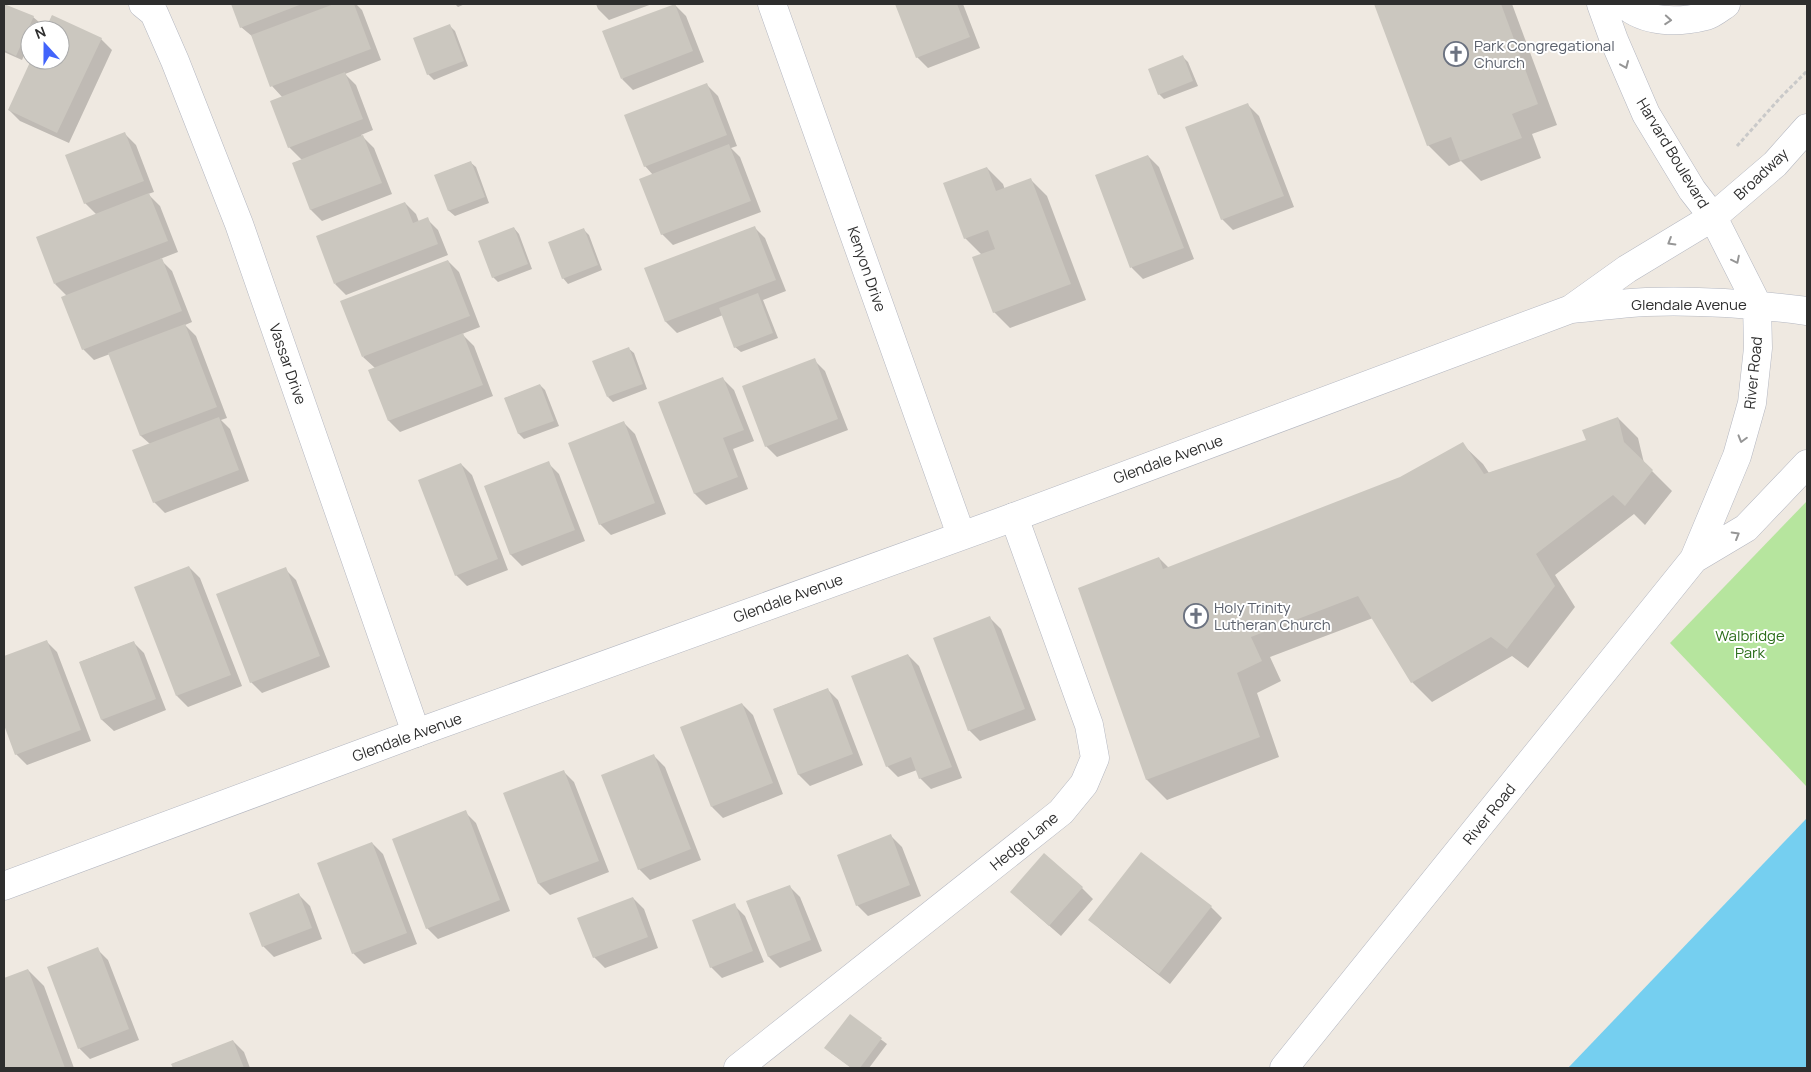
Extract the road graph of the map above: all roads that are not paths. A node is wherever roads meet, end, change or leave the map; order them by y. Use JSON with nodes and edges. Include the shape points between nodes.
{"nodes":[{"id":1,"x":143,"y":4,"type":"edge"},
{"id":2,"x":772,"y":4,"type":"edge"},
{"id":3,"x":1601,"y":4,"type":"edge"},
{"id":4,"x":1624,"y":4,"type":"edge"},
{"id":5,"x":1726,"y":4,"type":"edge"},
{"id":6,"x":1807,"y":128,"type":"edge"},
{"id":7,"x":1713,"y":217,"type":"junction"},
{"id":8,"x":1757,"y":304,"type":"junction"},
{"id":9,"x":1571,"y":309,"type":"junction"},
{"id":10,"x":1807,"y":311,"type":"edge"},
{"id":11,"x":1807,"y":464,"type":"edge"},
{"id":12,"x":1014,"y":517,"type":"junction"},
{"id":13,"x":961,"y":535,"type":"junction"},
{"id":14,"x":1694,"y":559,"type":"junction"},
{"id":15,"x":416,"y":733,"type":"junction"},
{"id":16,"x":4,"y":886,"type":"edge"},
{"id":17,"x":738,"y":1068,"type":"edge"},
{"id":18,"x":1284,"y":1068,"type":"edge"}],
"edges":[{"from":1,"to":15,"type":"street","name":"Vassar Drive","via":[[154,13],[175,60],[239,224]]},
{"from":2,"to":13,"type":"street","name":"Kenyon Drive"},
{"from":3,"to":7,"type":"street","name":"Harvard Boulevard","one_way":true,"via":[[1646,114],[1692,190]]},
{"from":4,"to":5,"type":"street","one_way":true,"via":[[1632,11],[1668,22],[1708,16]]},
{"from":6,"to":7,"type":"street","name":"Broadway","via":[[1775,164]]},
{"from":7,"to":8,"type":"street","name":"River Road","one_way":true},
{"from":7,"to":9,"type":"street","name":"Glendale Avenue","one_way":true,"via":[[1627,269]]},
{"from":8,"to":9,"type":"street","name":"Glendale Avenue","via":[[1645,302]]},
{"from":8,"to":10,"type":"street","name":"Glendale Avenue"},
{"from":8,"to":14,"type":"street","name":"River Road","one_way":true,"via":[[1758,348],[1752,403],[1737,456]]},
{"from":9,"to":12,"type":"street","name":"Glendale Avenue"},
{"from":14,"to":11,"type":"street","name":"River Road","one_way":true,"via":[[1746,528]]},
{"from":12,"to":13,"type":"street","name":"Glendale Avenue"},
{"from":12,"to":17,"type":"street","name":"Hedge Lane","via":[[1089,724],[1095,758],[1084,784],[1061,812]]},
{"from":13,"to":15,"type":"street","name":"Glendale Avenue"},
{"from":14,"to":18,"type":"street","name":"River Road"},
{"from":15,"to":16,"type":"street","name":"Glendale Avenue"}]}
